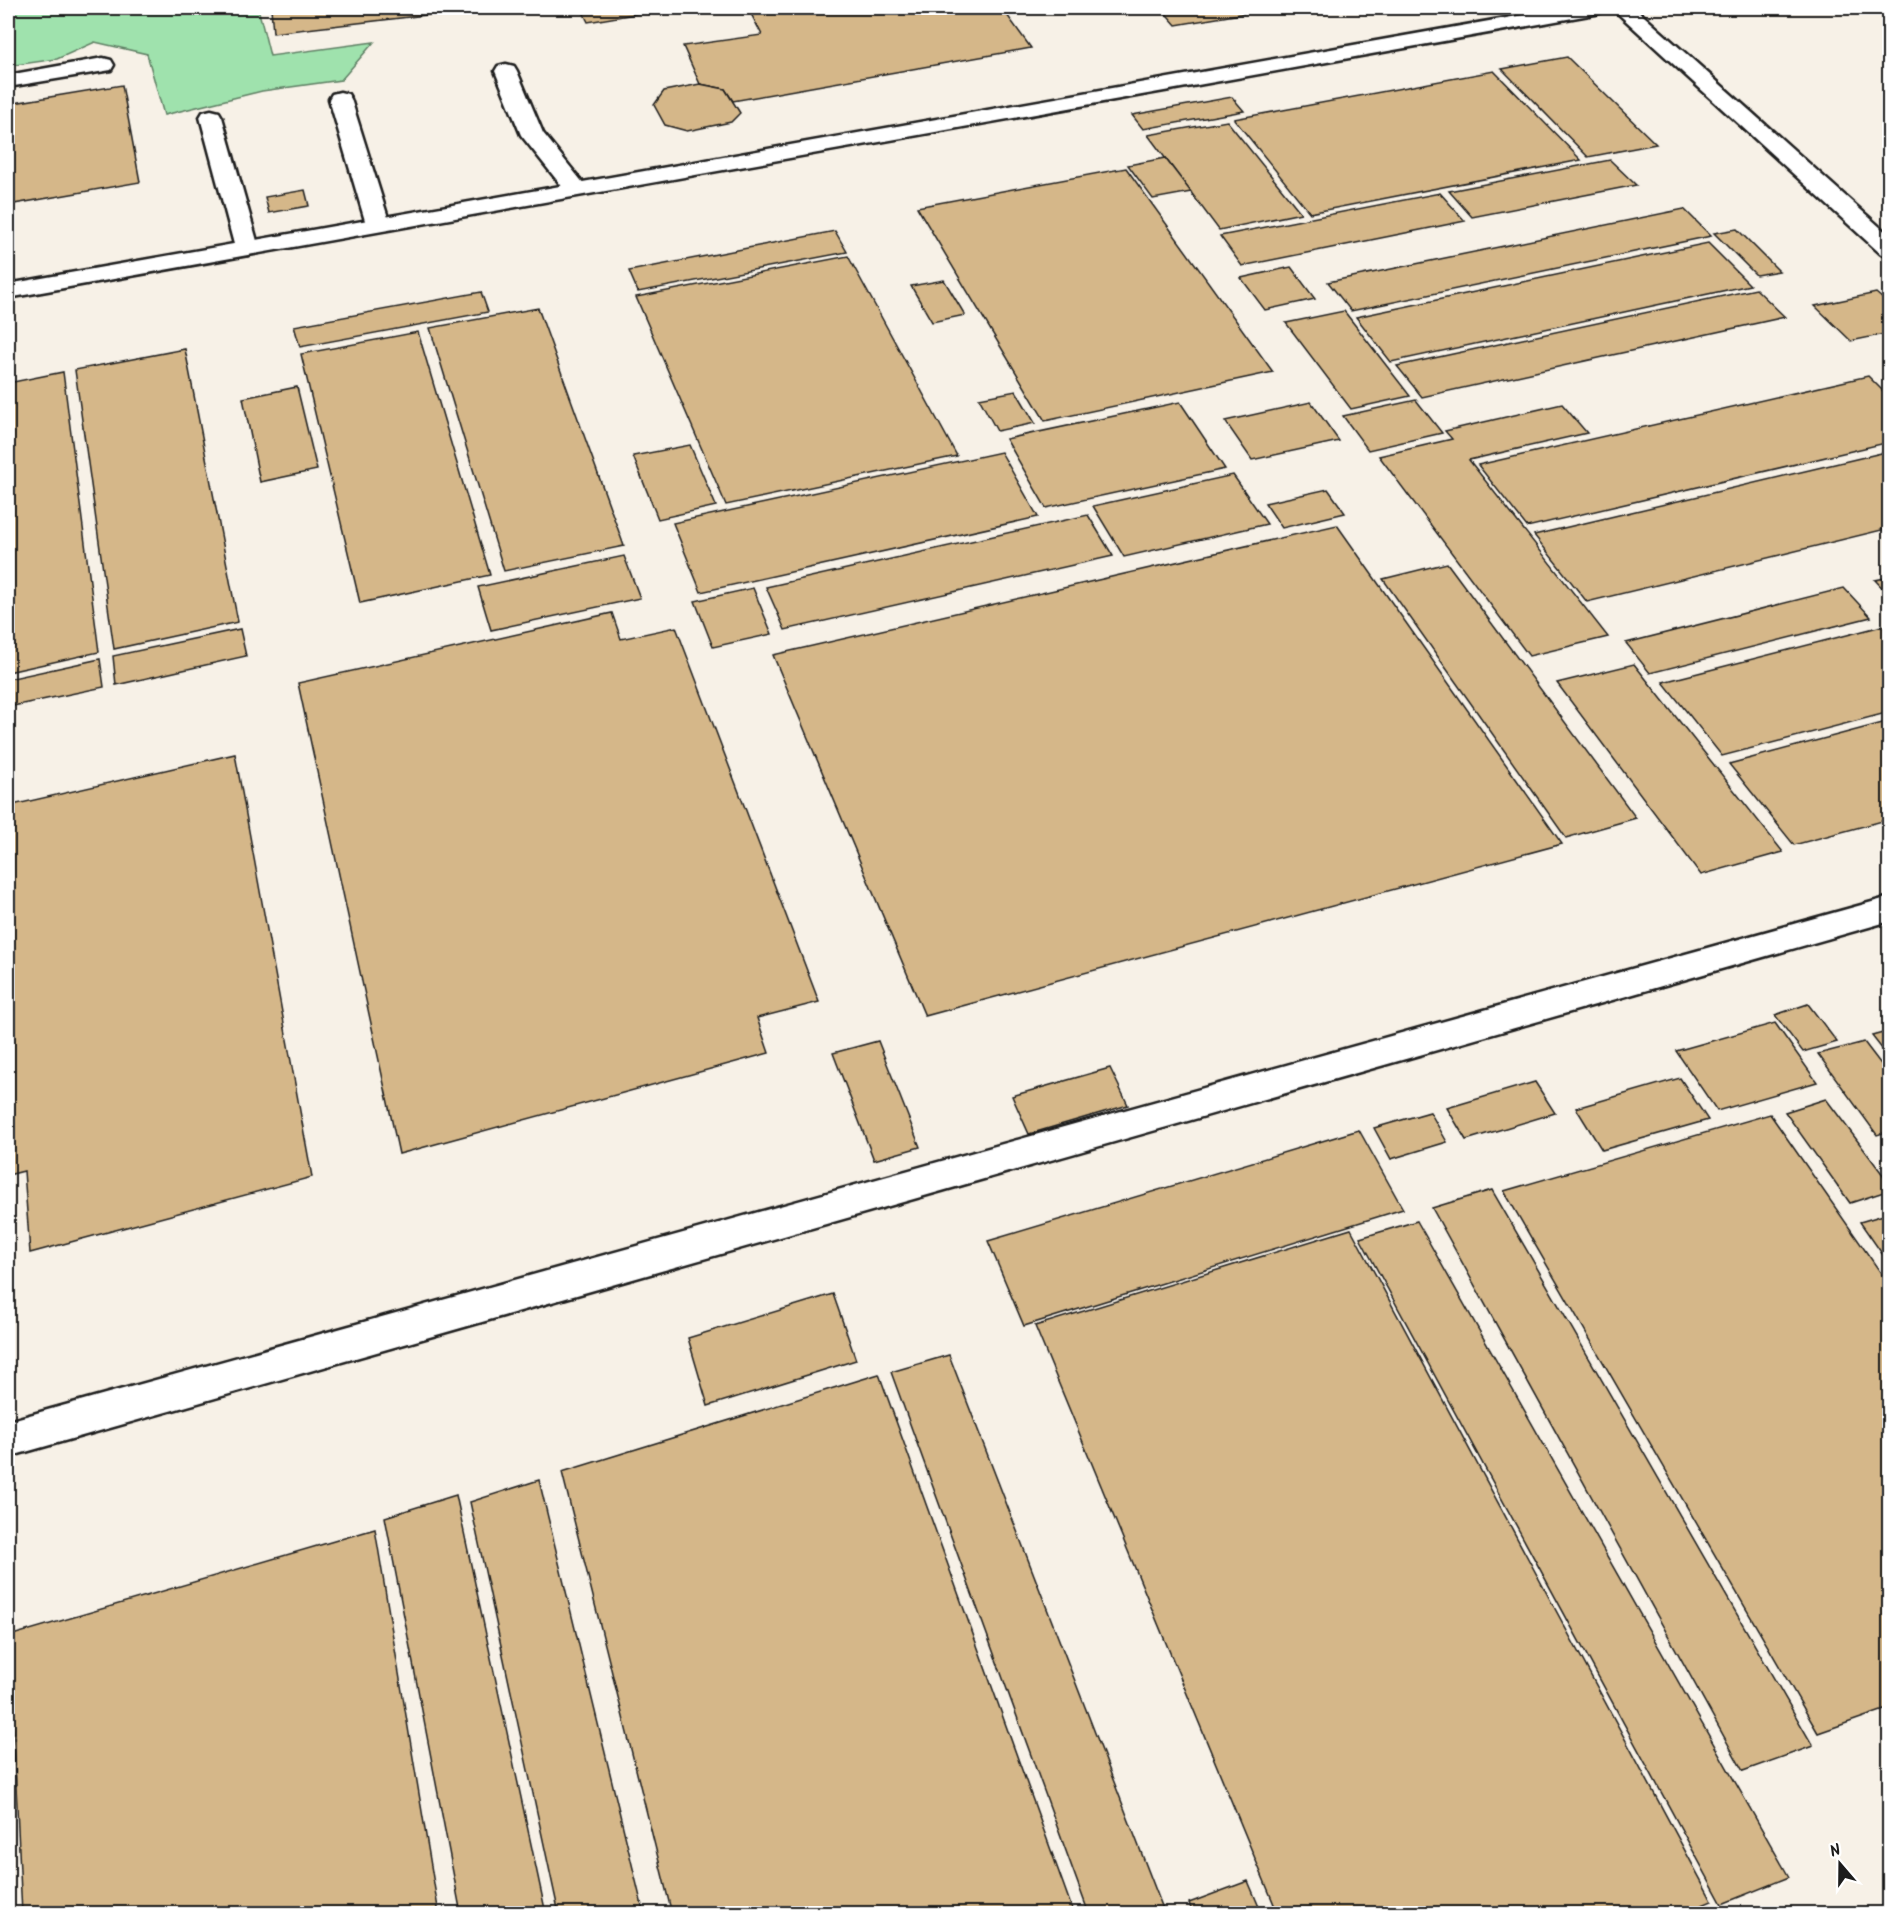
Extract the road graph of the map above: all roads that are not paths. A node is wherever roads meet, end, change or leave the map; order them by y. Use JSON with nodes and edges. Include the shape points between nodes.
{"nodes":[{"id":1,"x":1595,"y":8,"type":"edge"},
{"id":2,"x":1623,"y":8,"type":"edge"},
{"id":3,"x":103,"y":64,"type":"dead end"},
{"id":4,"x":506,"y":71,"type":"dead end"},
{"id":5,"x":8,"y":81,"type":"edge"},
{"id":6,"x":340,"y":99,"type":"dead end"},
{"id":7,"x":211,"y":117,"type":"dead end"},
{"id":8,"x":576,"y":189,"type":"junction"},
{"id":9,"x":378,"y":224,"type":"junction"},
{"id":10,"x":247,"y":248,"type":"junction"},
{"id":11,"x":1890,"y":249,"type":"edge"},
{"id":12,"x":8,"y":291,"type":"edge"},
{"id":13,"x":1890,"y":909,"type":"edge"},
{"id":14,"x":8,"y":1439,"type":"edge"}],
"edges":[{"from":1,"to":8,"type":"street"},
{"from":2,"to":11,"type":"street"},
{"from":3,"to":5,"type":"street"},
{"from":4,"to":8,"type":"street","via":[[532,135]]},
{"from":6,"to":9,"type":"street"},
{"from":7,"to":10,"type":"street"},
{"from":8,"to":9,"type":"street"},
{"from":9,"to":10,"type":"street"},
{"from":10,"to":12,"type":"street"},
{"from":13,"to":14,"type":"street"}]}
